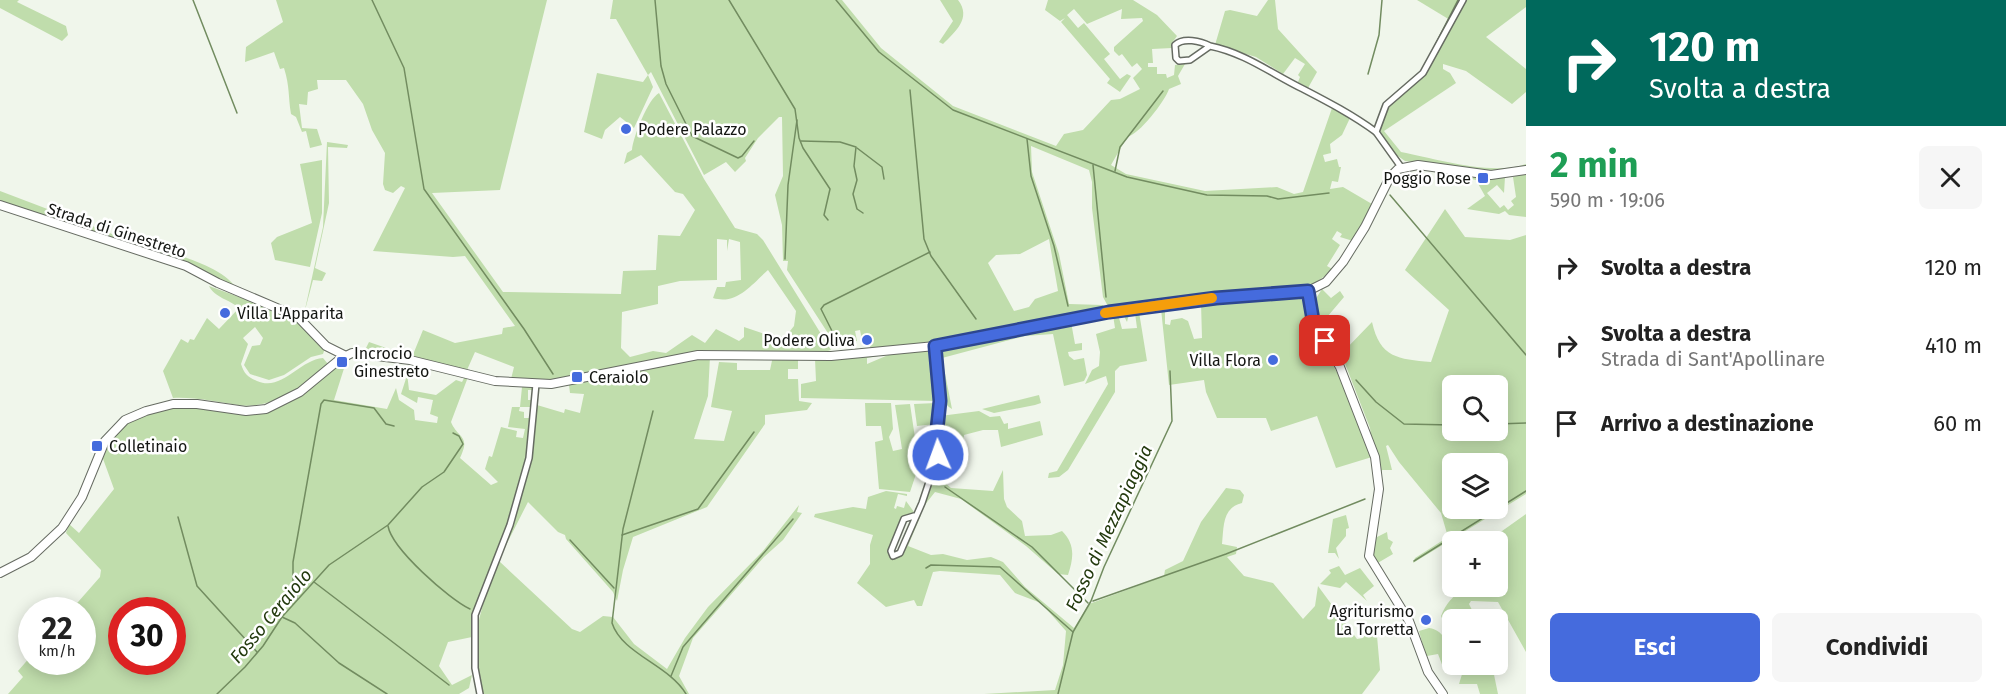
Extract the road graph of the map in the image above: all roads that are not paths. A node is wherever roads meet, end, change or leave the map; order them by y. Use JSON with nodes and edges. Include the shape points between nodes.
{"nodes":[{"id":1,"x":1463,"y":0,"type":"edge"},
{"id":2,"x":1210,"y":46,"type":"junction"},
{"id":3,"x":1376,"y":132,"type":"junction"},
{"id":4,"x":1401,"y":167,"type":"junction"},
{"id":5,"x":1526,"y":170,"type":"edge"},
{"id":6,"x":0,"y":205,"type":"edge"},
{"id":7,"x":1308,"y":291,"type":"junction"},
{"id":8,"x":935,"y":346,"type":"junction"},
{"id":9,"x":346,"y":356,"type":"junction"},
{"id":10,"x":536,"y":384,"type":"junction"},
{"id":11,"x":915,"y":516,"type":"junction"},
{"id":12,"x":0,"y":573,"type":"edge"},
{"id":13,"x":480,"y":694,"type":"edge"},
{"id":14,"x":1443,"y":694,"type":"edge"}],
"edges":[{"from":1,"to":3,"type":"street","via":[[1423,73],[1386,105]]},
{"from":2,"to":2,"type":"street","via":[[1190,60],[1176,58],[1178,41]]},
{"from":2,"to":3,"type":"street","via":[[1255,62]]},
{"from":3,"to":4,"type":"street"},
{"from":4,"to":5,"type":"main road","via":[[1418,165],[1491,175]]},
{"from":4,"to":7,"type":"main road","via":[[1390,177],[1344,262],[1326,282]]},
{"from":6,"to":9,"type":"main road","name":"Strada di Ginestreto","via":[[186,266],[298,317],[324,344]]},
{"from":7,"to":8,"type":"main road","via":[[1109,312]]},
{"from":7,"to":14,"type":"main road","via":[[1314,323],[1339,365],[1375,457],[1379,489],[1369,556],[1409,621],[1427,670]]},
{"from":8,"to":10,"type":"main road","via":[[831,356],[698,355],[579,380]]},
{"from":8,"to":11,"type":"street","via":[[940,401],[938,455]]},
{"from":9,"to":10,"type":"main road","via":[[390,356],[495,381]]},
{"from":9,"to":12,"type":"main road","via":[[300,392],[262,410],[177,404],[125,420],[105,441],[79,501],[62,528],[31,557]]},
{"from":10,"to":13,"type":"street","via":[[529,458],[510,525],[475,615],[475,668]]},
{"from":11,"to":11,"type":"street","via":[[900,552],[892,556],[904,519]]}]}
